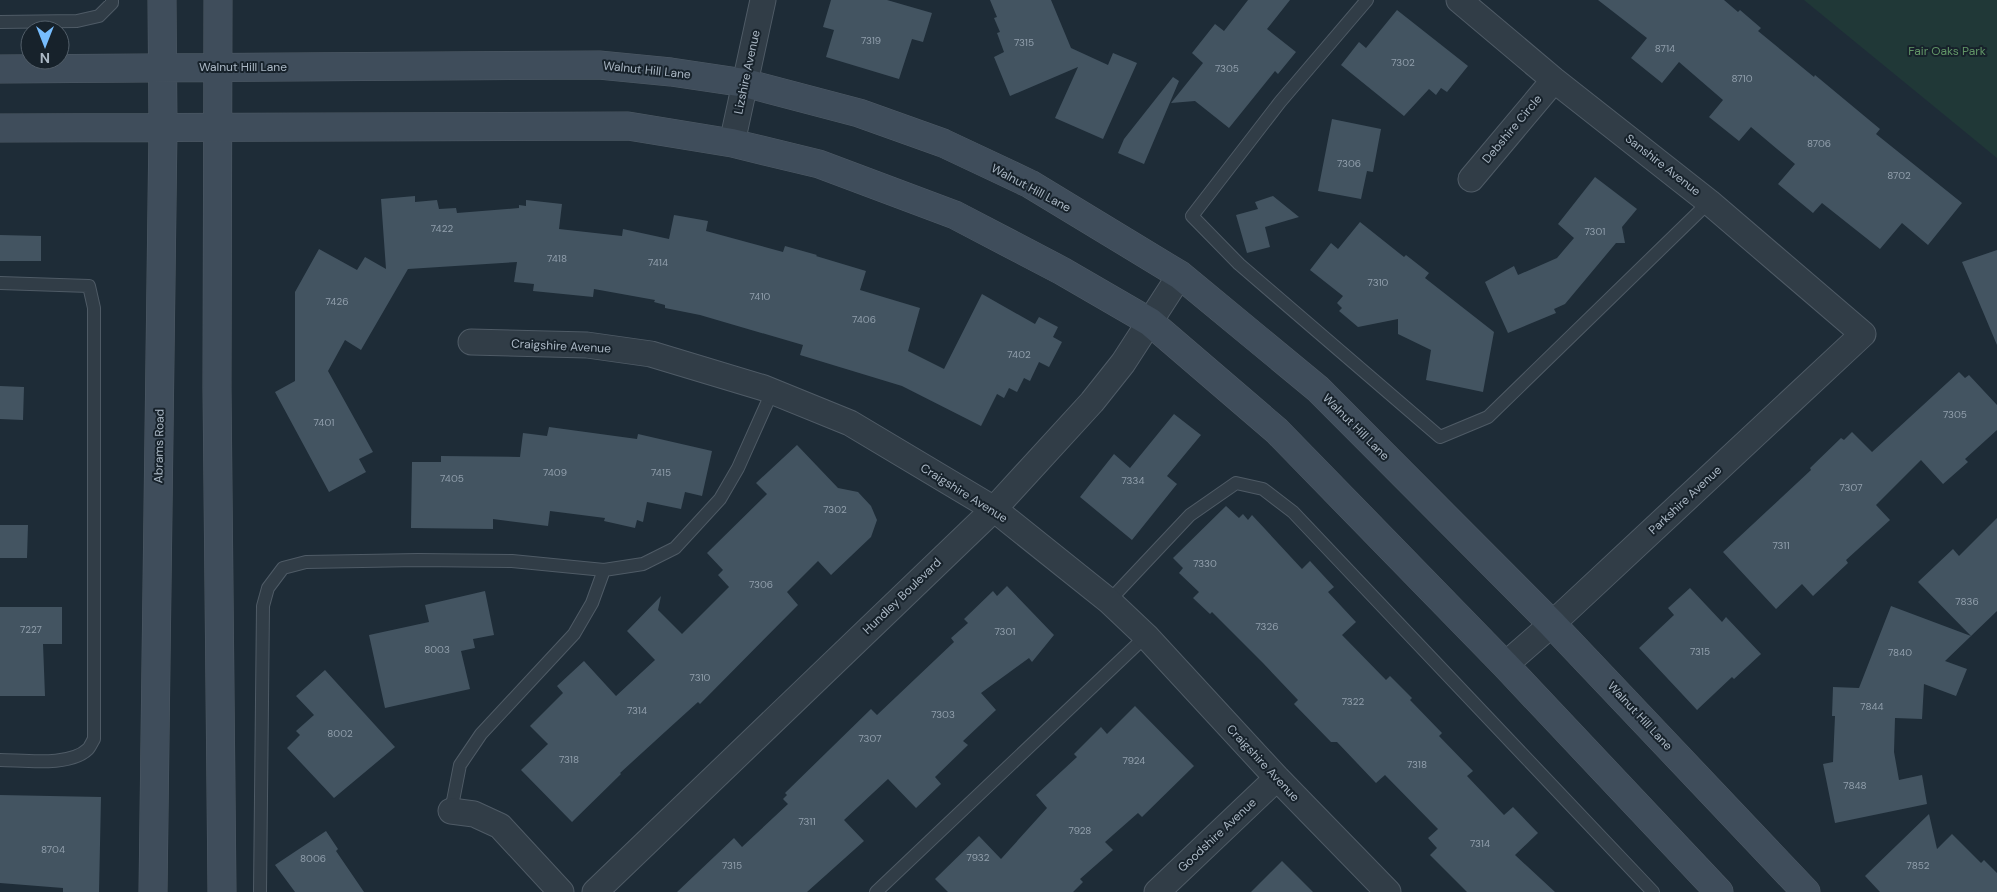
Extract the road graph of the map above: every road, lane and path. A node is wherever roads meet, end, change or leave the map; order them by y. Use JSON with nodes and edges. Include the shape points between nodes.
{"nodes":[{"id":1,"x":112,"y":0,"type":"edge"},
{"id":2,"x":162,"y":0,"type":"edge"},
{"id":3,"x":218,"y":0,"type":"edge"},
{"id":4,"x":763,"y":0,"type":"edge"},
{"id":5,"x":1367,"y":0,"type":"edge"},
{"id":6,"x":1459,"y":0,"type":"edge"},
{"id":7,"x":0,"y":22,"type":"edge"},
{"id":8,"x":218,"y":67,"type":"junction"},
{"id":9,"x":163,"y":68,"type":"junction"},
{"id":10,"x":0,"y":69,"type":"edge"},
{"id":11,"x":1554,"y":80,"type":"junction"},
{"id":12,"x":745,"y":83,"type":"junction"},
{"id":13,"x":218,"y":127,"type":"junction"},
{"id":14,"x":0,"y":128,"type":"edge"},
{"id":15,"x":163,"y":128,"type":"junction"},
{"id":16,"x":732,"y":143,"type":"junction"},
{"id":17,"x":1471,"y":178,"type":"dead end"},
{"id":18,"x":1709,"y":202,"type":"junction"},
{"id":19,"x":1180,"y":275,"type":"junction"},
{"id":20,"x":0,"y":283,"type":"edge"},
{"id":21,"x":1150,"y":322,"type":"junction"},
{"id":22,"x":1862,"y":334,"type":"joint"},
{"id":23,"x":471,"y":342,"type":"dead end"},
{"id":24,"x":772,"y":392,"type":"junction"},
{"id":25,"x":994,"y":509,"type":"junction"},
{"id":26,"x":604,"y":570,"type":"junction"},
{"id":27,"x":1109,"y":601,"type":"junction"},
{"id":28,"x":1552,"y":624,"type":"junction"},
{"id":29,"x":1146,"y":636,"type":"junction"},
{"id":30,"x":1506,"y":665,"type":"junction"},
{"id":31,"x":0,"y":760,"type":"edge"},
{"id":32,"x":1277,"y":778,"type":"junction"},
{"id":33,"x":451,"y":812,"type":"joint"},
{"id":34,"x":153,"y":892,"type":"edge"},
{"id":35,"x":222,"y":892,"type":"edge"},
{"id":36,"x":260,"y":892,"type":"edge"},
{"id":37,"x":561,"y":892,"type":"edge"},
{"id":38,"x":594,"y":892,"type":"edge"},
{"id":39,"x":876,"y":892,"type":"edge"},
{"id":40,"x":1157,"y":892,"type":"edge"},
{"id":41,"x":1388,"y":892,"type":"edge"},
{"id":42,"x":1654,"y":892,"type":"edge"},
{"id":43,"x":1719,"y":892,"type":"edge"},
{"id":44,"x":1806,"y":892,"type":"edge"}],
"edges":[{"from":1,"to":7,"type":"lane","via":[[99,16],[77,21]]},
{"from":2,"to":9,"type":"main road","name":"Abrams Road"},
{"from":3,"to":8,"type":"main road"},
{"from":4,"to":12,"type":"street","name":"Lizshire Avenue"},
{"from":5,"to":18,"type":"lane","via":[[1280,102],[1192,216],[1240,264],[1440,437],[1488,417]]},
{"from":6,"to":11,"type":"street","name":"Sanshire Avenue"},
{"from":8,"to":9,"type":"main road","name":"Walnut Hill Lane"},
{"from":8,"to":12,"type":"main road","name":"Walnut Hill Lane","via":[[599,65]]},
{"from":8,"to":13,"type":"main road"},
{"from":9,"to":10,"type":"main road","name":"Walnut Hill Lane"},
{"from":9,"to":15,"type":"main road","name":"Abrams Road"},
{"from":11,"to":17,"type":"street","name":"Debshire Circle"},
{"from":11,"to":18,"type":"street","name":"Sanshire Avenue"},
{"from":12,"to":16,"type":"street","name":"Lizshire Avenue"},
{"from":12,"to":19,"type":"main road","name":"Walnut Hill Lane","via":[[859,113],[943,143],[1030,184]]},
{"from":13,"to":15,"type":"main road"},
{"from":13,"to":16,"type":"main road","via":[[628,126]]},
{"from":13,"to":35,"type":"main road","via":[[216,388]]},
{"from":14,"to":15,"type":"main road"},
{"from":15,"to":34,"type":"main road","name":"Abrams Road"},
{"from":16,"to":21,"type":"main road","via":[[819,164],[955,215],[1062,270]]},
{"from":18,"to":22,"type":"street","name":"Sanshire Avenue"},
{"from":19,"to":21,"type":"street","name":"Hundley Boulevard"},
{"from":19,"to":28,"type":"main road","name":"Walnut Hill Lane","via":[[1318,389]]},
{"from":20,"to":31,"type":"lane","via":[[89,286],[94,308],[95,405],[94,739],[88,750],[74,757],[50,761]]},
{"from":21,"to":25,"type":"street","name":"Hundley Boulevard","via":[[1092,402]]},
{"from":21,"to":30,"type":"main road","via":[[1278,431]]},
{"from":22,"to":28,"type":"street","name":"Parkshire Avenue"},
{"from":23,"to":24,"type":"street","name":"Craigshire Avenue","via":[[587,345],[651,354]]},
{"from":24,"to":25,"type":"street","name":"Craigshire Avenue","via":[[850,423]]},
{"from":24,"to":26,"type":"lane","via":[[738,468],[724,491],[674,548],[643,564]]},
{"from":25,"to":27,"type":"street","name":"Craigshire Avenue"},
{"from":25,"to":38,"type":"street","name":"Hundley Boulevard"},
{"from":26,"to":33,"type":"lane","via":[[592,603],[574,634],[481,734],[460,764]]},
{"from":26,"to":36,"type":"lane","via":[[512,561],[418,560],[306,562],[283,568],[268,588],[263,606]]},
{"from":27,"to":29,"type":"street","name":"Craigshire Avenue"},
{"from":27,"to":42,"type":"lane","via":[[1190,515],[1236,483],[1263,489],[1293,512]]},
{"from":28,"to":30,"type":"street","name":"Parkshire Avenue"},
{"from":28,"to":44,"type":"main road","name":"Walnut Hill Lane"},
{"from":29,"to":32,"type":"street","name":"Craigshire Avenue"},
{"from":29,"to":39,"type":"lane"},
{"from":30,"to":43,"type":"main road"},
{"from":32,"to":40,"type":"street","name":"Goodshire Avenue"},
{"from":32,"to":41,"type":"street","name":"Craigshire Avenue"},
{"from":33,"to":37,"type":"street","via":[[474,814],[500,826]]}]}
